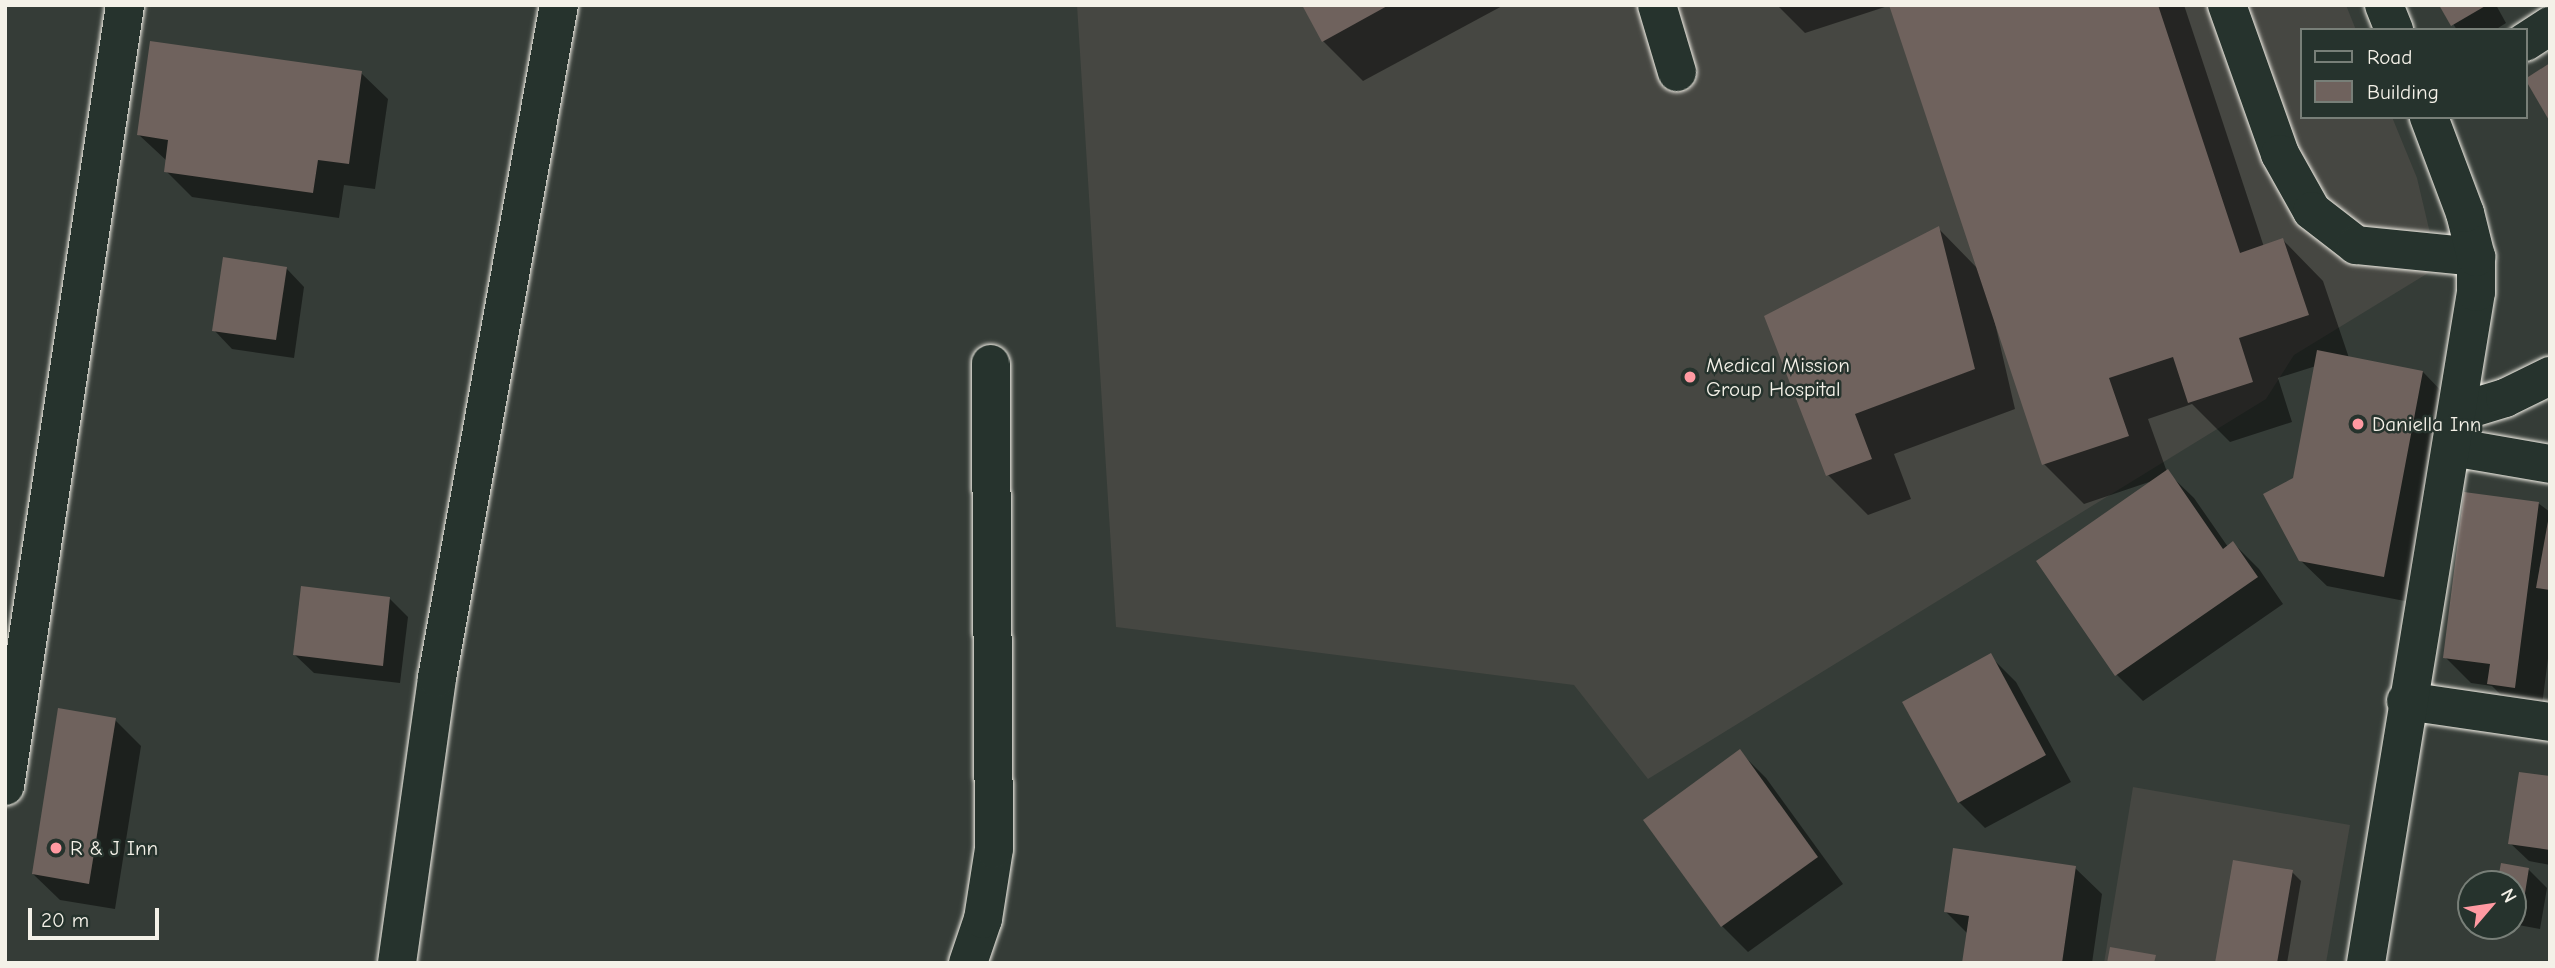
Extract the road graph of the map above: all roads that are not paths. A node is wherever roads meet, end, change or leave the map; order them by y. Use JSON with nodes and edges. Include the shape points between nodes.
{"nodes":[{"id":1,"x":125,"y":5,"type":"edge"},
{"id":2,"x":559,"y":5,"type":"edge"},
{"id":3,"x":1657,"y":5,"type":"edge"},
{"id":4,"x":2227,"y":5,"type":"edge"},
{"id":5,"x":2384,"y":5,"type":"edge"},
{"id":6,"x":2550,"y":26,"type":"edge"},
{"id":7,"x":2393,"y":28,"type":"edge"},
{"id":8,"x":2527,"y":41,"type":"edge"},
{"id":9,"x":1677,"y":72,"type":"dead end"},
{"id":10,"x":2431,"y":119,"type":"edge"},
{"id":11,"x":2476,"y":257,"type":"junction"},
{"id":12,"x":991,"y":364,"type":"dead end"},
{"id":13,"x":2550,"y":376,"type":"edge"},
{"id":14,"x":2456,"y":429,"type":"junction"},
{"id":15,"x":2550,"y":464,"type":"edge"},
{"id":16,"x":2406,"y":701,"type":"junction"},
{"id":17,"x":2550,"y":722,"type":"edge"},
{"id":18,"x":5,"y":786,"type":"edge"},
{"id":19,"x":397,"y":963,"type":"edge"},
{"id":20,"x":968,"y":963,"type":"edge"},
{"id":21,"x":2366,"y":963,"type":"edge"}],
"edges":[{"from":1,"to":18,"type":"street"},
{"from":2,"to":19,"type":"street","via":[[439,664]]},
{"from":3,"to":9,"type":"street"},
{"from":4,"to":11,"type":"street","via":[[2280,154],[2312,211],[2356,245]]},
{"from":5,"to":7,"type":"street"},
{"from":6,"to":8,"type":"street"},
{"from":10,"to":11,"type":"street"},
{"from":11,"to":14,"type":"street","via":[[2476,292]]},
{"from":12,"to":20,"type":"street","via":[[993,849],[983,919]]},
{"from":13,"to":14,"type":"street"},
{"from":14,"to":15,"type":"street"},
{"from":14,"to":16,"type":"street"},
{"from":16,"to":17,"type":"street"},
{"from":16,"to":21,"type":"street"}]}
